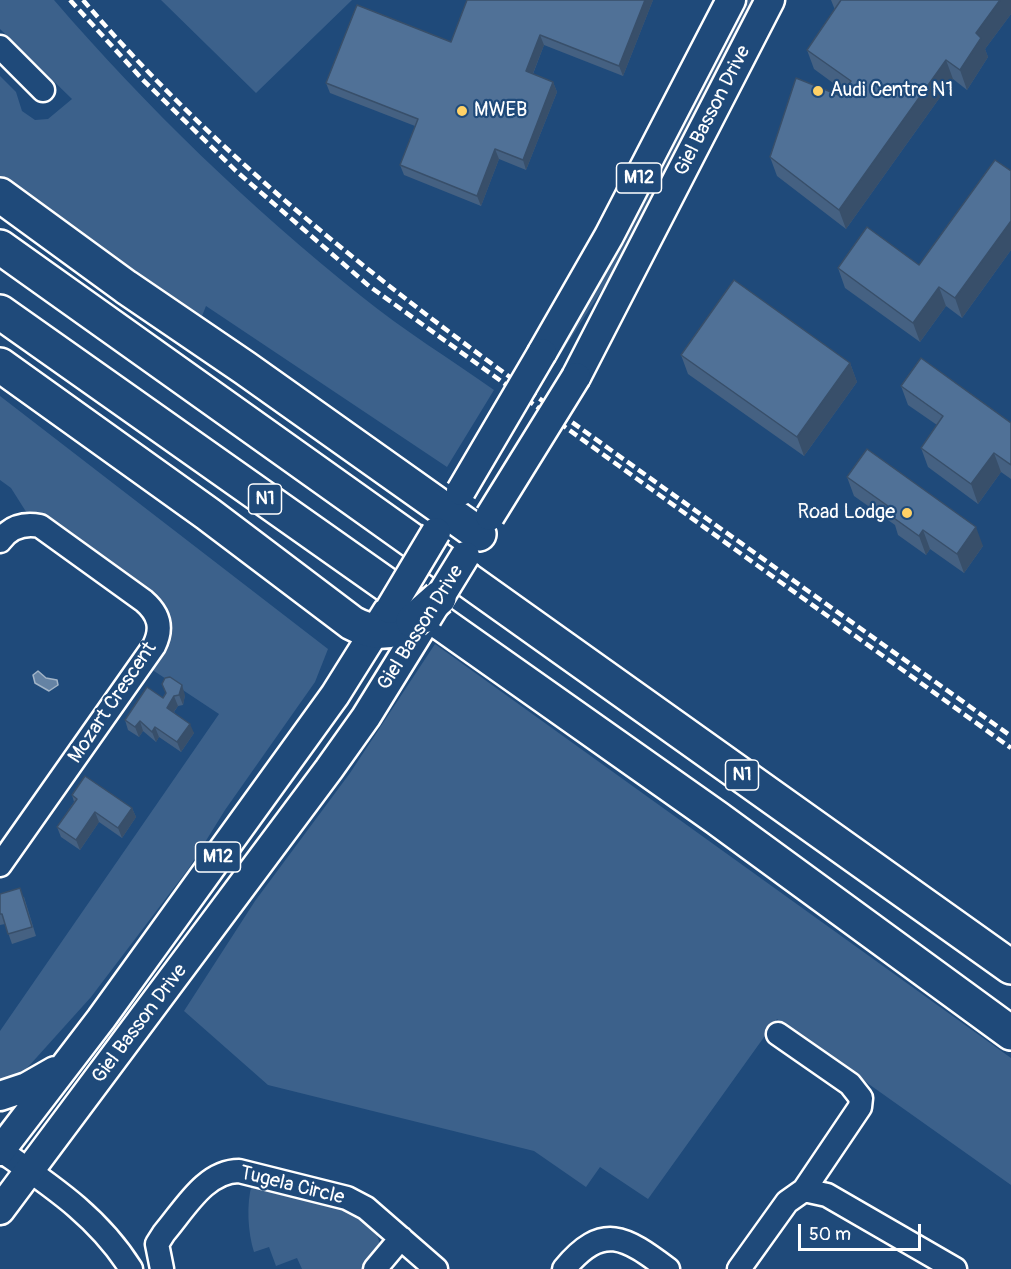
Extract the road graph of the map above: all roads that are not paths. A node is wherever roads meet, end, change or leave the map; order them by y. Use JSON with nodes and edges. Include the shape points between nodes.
{"nodes":[{"id":1,"x":731,"y":0,"type":"edge"},
{"id":2,"x":770,"y":0,"type":"edge"},
{"id":3,"x":0,"y":47,"type":"edge"},
{"id":4,"x":43,"y":90,"type":"dead end"},
{"id":5,"x":0,"y":195,"type":"edge"},
{"id":6,"x":0,"y":247,"type":"edge"},
{"id":7,"x":0,"y":312,"type":"edge"},
{"id":8,"x":0,"y":365,"type":"edge"},
{"id":9,"x":449,"y":512,"type":"junction"},
{"id":10,"x":478,"y":535,"type":"junction"},
{"id":11,"x":0,"y":541,"type":"edge"},
{"id":12,"x":439,"y":598,"type":"joint"},
{"id":13,"x":400,"y":622,"type":"junction"},
{"id":14,"x":0,"y":866,"type":"edge"},
{"id":15,"x":1011,"y":967,"type":"edge"},
{"id":16,"x":1011,"y":1033,"type":"edge"},
{"id":17,"x":778,"y":1034,"type":"dead end"},
{"id":18,"x":64,"y":1066,"type":"junction"},
{"id":19,"x":0,"y":1096,"type":"edge"},
{"id":20,"x":0,"y":1151,"type":"edge"},
{"id":21,"x":30,"y":1171,"type":"junction"},
{"id":22,"x":804,"y":1190,"type":"junction"},
{"id":23,"x":0,"y":1210,"type":"edge"},
{"id":24,"x":401,"y":1238,"type":"junction"},
{"id":25,"x":131,"y":1269,"type":"edge"},
{"id":26,"x":162,"y":1269,"type":"edge"},
{"id":27,"x":375,"y":1269,"type":"edge"},
{"id":28,"x":436,"y":1269,"type":"edge"},
{"id":29,"x":564,"y":1269,"type":"edge"},
{"id":30,"x":668,"y":1269,"type":"edge"},
{"id":31,"x":739,"y":1269,"type":"edge"},
{"id":32,"x":955,"y":1269,"type":"edge"}],
"edges":[{"from":1,"to":9,"type":"main road","name":"Giel Basson Drive","number":"M12","bridge":true,"via":[[609,236]]},
{"from":2,"to":10,"type":"main road","name":"Giel Basson Drive","number":"M12","bridge":true,"via":[[576,376]]},
{"from":3,"to":4,"type":"street"},
{"from":5,"to":9,"type":"highway"},
{"from":6,"to":15,"type":"highway","number":"N1"},
{"from":7,"to":16,"type":"highway","number":"N1","via":[[717,818]]},
{"from":8,"to":13,"type":"highway","via":[[352,623]]},
{"from":9,"to":10,"type":"highway"},
{"from":9,"to":13,"type":"main road","name":"Giel Basson Drive","number":"M12","bridge":true},
{"from":10,"to":12,"type":"main road","name":"Giel Basson Drive","number":"M12","bridge":true},
{"from":11,"to":14,"type":"street","name":"Mozart Crescent","via":[[4,534],[20,526],[40,526],[153,609],[160,629],[154,646]]},
{"from":12,"to":13,"type":"highway","bridge":true},
{"from":13,"to":18,"type":"main road","name":"Giel Basson Drive","number":"M12","via":[[335,695]]},
{"from":13,"to":21,"type":"main road","name":"Giel Basson Drive","number":"M12","via":[[366,717]]},
{"from":17,"to":22,"type":"street","via":[[850,1084],[861,1098],[857,1116]]},
{"from":18,"to":19,"type":"main road","via":[[27,1087]]},
{"from":18,"to":20,"type":"main road","name":"Giel Basson Drive","number":"M12"},
{"from":20,"to":21,"type":"street"},
{"from":21,"to":23,"type":"main road","name":"Giel Basson Drive","number":"M12"},
{"from":21,"to":25,"type":"street","via":[[96,1223]]},
{"from":22,"to":31,"type":"street","via":[[787,1202]]},
{"from":22,"to":32,"type":"street","via":[[827,1195]]},
{"from":24,"to":26,"type":"street","name":"Tugela Circle","via":[[366,1208],[347,1198],[256,1174],[226,1171],[213,1177],[164,1233],[158,1244]]},
{"from":24,"to":27,"type":"street"},
{"from":24,"to":28,"type":"street","name":"Tugela Circle"},
{"from":29,"to":30,"type":"street","via":[[577,1253],[597,1239],[618,1238],[639,1247]]}]}
